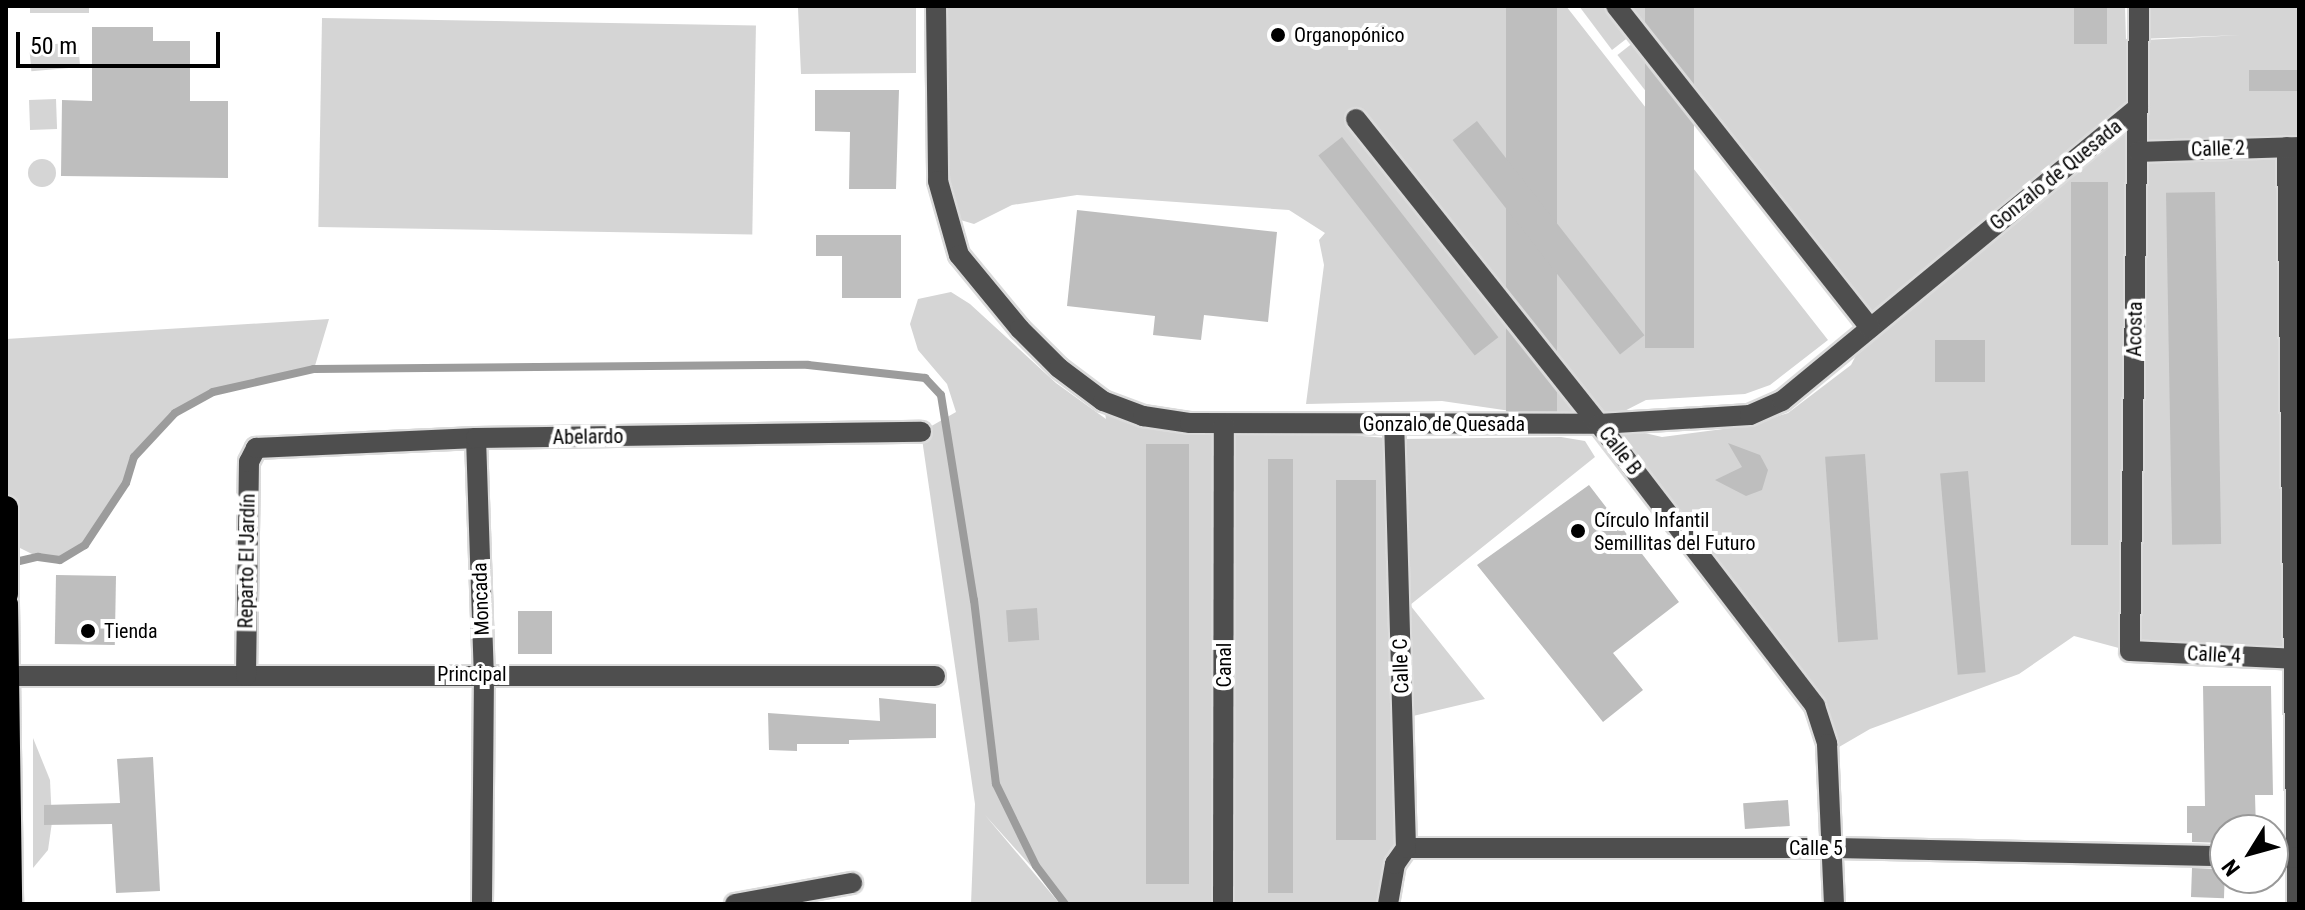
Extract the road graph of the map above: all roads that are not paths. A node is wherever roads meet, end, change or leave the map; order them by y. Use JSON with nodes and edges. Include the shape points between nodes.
{"nodes":[{"id":1,"x":936,"y":6,"type":"edge"},
{"id":2,"x":1616,"y":6,"type":"edge"},
{"id":3,"x":2139,"y":6,"type":"edge"},
{"id":4,"x":2138,"y":108,"type":"junction"},
{"id":5,"x":1356,"y":119,"type":"dead end"},
{"id":6,"x":2293,"y":147,"type":"edge"},
{"id":7,"x":2138,"y":152,"type":"junction"},
{"id":8,"x":1870,"y":328,"type":"junction"},
{"id":9,"x":1394,"y":424,"type":"junction"},
{"id":10,"x":1599,"y":424,"type":"junction"},
{"id":11,"x":1224,"y":425,"type":"junction"},
{"id":12,"x":2295,"y":428,"type":"edge"},
{"id":13,"x":921,"y":432,"type":"dead end"},
{"id":14,"x":476,"y":438,"type":"junction"},
{"id":15,"x":256,"y":448,"type":"joint"},
{"id":16,"x":6,"y":508,"type":"edge"},
{"id":17,"x":6,"y":542,"type":"edge"},
{"id":18,"x":6,"y":594,"type":"edge"},
{"id":19,"x":6,"y":604,"type":"edge"},
{"id":20,"x":2130,"y":651,"type":"joint"},
{"id":21,"x":2296,"y":659,"type":"edge"},
{"id":22,"x":484,"y":674,"type":"junction"},
{"id":23,"x":8,"y":676,"type":"junction"},
{"id":24,"x":246,"y":676,"type":"junction"},
{"id":25,"x":935,"y":676,"type":"dead end"},
{"id":26,"x":1406,"y":848,"type":"junction"},
{"id":27,"x":1835,"y":848,"type":"junction"},
{"id":28,"x":2209,"y":856,"type":"edge"},
{"id":29,"x":2298,"y":858,"type":"edge"},
{"id":30,"x":852,"y":883,"type":"dead end"},
{"id":31,"x":10,"y":904,"type":"edge"},
{"id":32,"x":482,"y":904,"type":"edge"},
{"id":33,"x":735,"y":904,"type":"edge"},
{"id":34,"x":1223,"y":904,"type":"edge"},
{"id":35,"x":1388,"y":904,"type":"edge"},
{"id":36,"x":1834,"y":904,"type":"edge"},
{"id":37,"x":2297,"y":904,"type":"edge"}],
"edges":[{"from":1,"to":11,"type":"street","name":"Gonzalo de Quesada","via":[[938,181],[959,255],[1020,329],[1103,401],[1143,416]]},
{"from":2,"to":8,"type":"street"},
{"from":3,"to":4,"type":"street","name":"Acosta"},
{"from":4,"to":7,"type":"street","name":"Acosta"},
{"from":4,"to":8,"type":"street","name":"Gonzalo de Quesada"},
{"from":5,"to":10,"type":"street","name":"Calle B"},
{"from":6,"to":7,"type":"street","name":"Calle 2"},
{"from":6,"to":12,"type":"street"},
{"from":7,"to":20,"type":"street","name":"Acosta"},
{"from":8,"to":10,"type":"street","name":"Gonzalo de Quesada","via":[[1782,401],[1750,415]]},
{"from":9,"to":10,"type":"street","name":"Gonzalo de Quesada"},
{"from":9,"to":11,"type":"street","name":"Gonzalo de Quesada"},
{"from":9,"to":26,"type":"street","name":"Calle C"},
{"from":10,"to":27,"type":"street","name":"Calle B","via":[[1815,706],[1827,744]]},
{"from":11,"to":34,"type":"street","name":"Canal"},
{"from":12,"to":21,"type":"street"},
{"from":13,"to":14,"type":"street","name":"Abelardo"},
{"from":14,"to":15,"type":"street","name":"Abelardo"},
{"from":14,"to":22,"type":"street","name":"Moncada"},
{"from":15,"to":24,"type":"street","name":"Reparto El Jardín","via":[[249,462]]},
{"from":16,"to":17,"type":"highway"},
{"from":17,"to":18,"type":"highway"},
{"from":19,"to":23,"type":"highway"},
{"from":20,"to":21,"type":"street","name":"Calle 4"},
{"from":21,"to":29,"type":"street"},
{"from":22,"to":24,"type":"street","name":"Principal"},
{"from":22,"to":25,"type":"street","name":"Principal"},
{"from":22,"to":32,"type":"street","name":"Moncada"},
{"from":23,"to":24,"type":"street","name":"Principal"},
{"from":23,"to":31,"type":"highway"},
{"from":26,"to":27,"type":"street","name":"Calle 5"},
{"from":26,"to":35,"type":"street","name":"Calle C","via":[[1395,864]]},
{"from":27,"to":28,"type":"street","name":"Calle 5"},
{"from":27,"to":36,"type":"street","name":"Calle B"},
{"from":29,"to":37,"type":"street"},
{"from":30,"to":33,"type":"street"}]}
